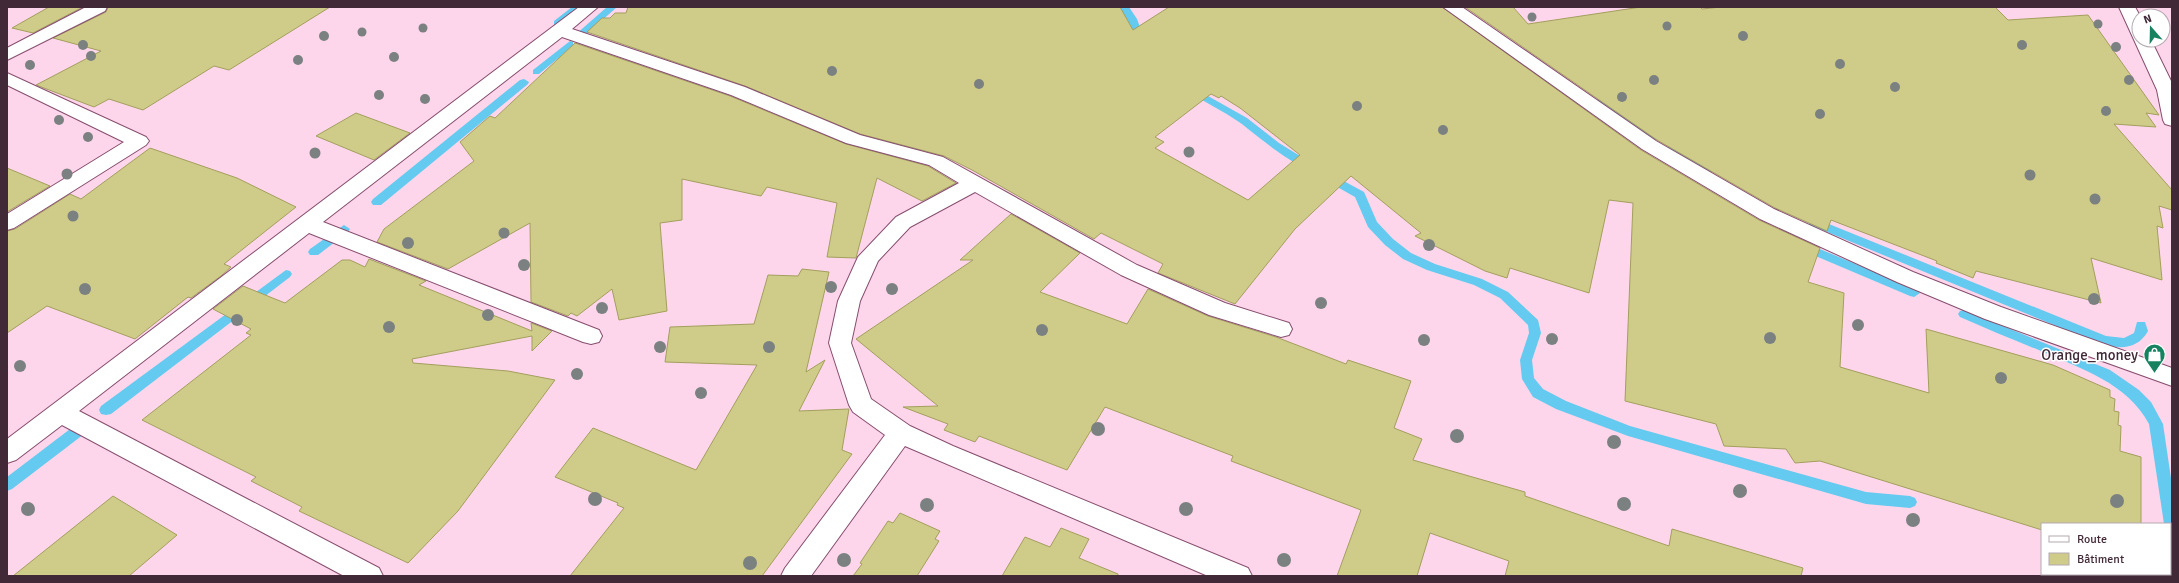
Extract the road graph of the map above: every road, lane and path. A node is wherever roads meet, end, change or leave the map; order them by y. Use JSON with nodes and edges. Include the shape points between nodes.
{"nodes":[{"id":1,"x":99,"y":7,"type":"edge"},
{"id":2,"x":590,"y":7,"type":"edge"},
{"id":3,"x":1451,"y":7,"type":"edge"},
{"id":4,"x":560,"y":31,"type":"junction"},
{"id":5,"x":2146,"y":48,"type":"edge"},
{"id":6,"x":7,"y":55,"type":"edge"},
{"id":7,"x":7,"y":78,"type":"edge"},
{"id":8,"x":2172,"y":120,"type":"edge"},
{"id":9,"x":975,"y":183,"type":"junction"},
{"id":10,"x":7,"y":223,"type":"edge"},
{"id":11,"x":307,"y":224,"type":"junction"},
{"id":12,"x":1281,"y":329,"type":"dead end"},
{"id":13,"x":591,"y":336,"type":"dead end"},
{"id":14,"x":2172,"y":377,"type":"edge"},
{"id":15,"x":61,"y":413,"type":"junction"},
{"id":16,"x":901,"y":434,"type":"junction"},
{"id":17,"x":7,"y":453,"type":"edge"},
{"id":18,"x":368,"y":576,"type":"edge"},
{"id":19,"x":795,"y":576,"type":"edge"},
{"id":20,"x":1238,"y":576,"type":"edge"}],
"edges":[{"from":1,"to":6,"type":"street"},
{"from":2,"to":4,"type":"street"},
{"from":3,"to":14,"type":"street","via":[[1649,145],[1767,214],[1993,313]]},
{"from":4,"to":9,"type":"street","via":[[738,91],[853,138],[926,157]]},
{"from":4,"to":11,"type":"street"},
{"from":5,"to":8,"type":"street","via":[[2166,90]]},
{"from":7,"to":10,"type":"street","via":[[139,141]]},
{"from":9,"to":12,"type":"street","via":[[1129,270],[1217,308]]},
{"from":9,"to":16,"type":"street","via":[[903,222],[869,258],[849,301],[840,343],[860,405]]},
{"from":11,"to":13,"type":"street"},
{"from":11,"to":15,"type":"street"},
{"from":15,"to":17,"type":"street"},
{"from":15,"to":18,"type":"street"},
{"from":16,"to":19,"type":"street"},
{"from":16,"to":20,"type":"street"}]}
